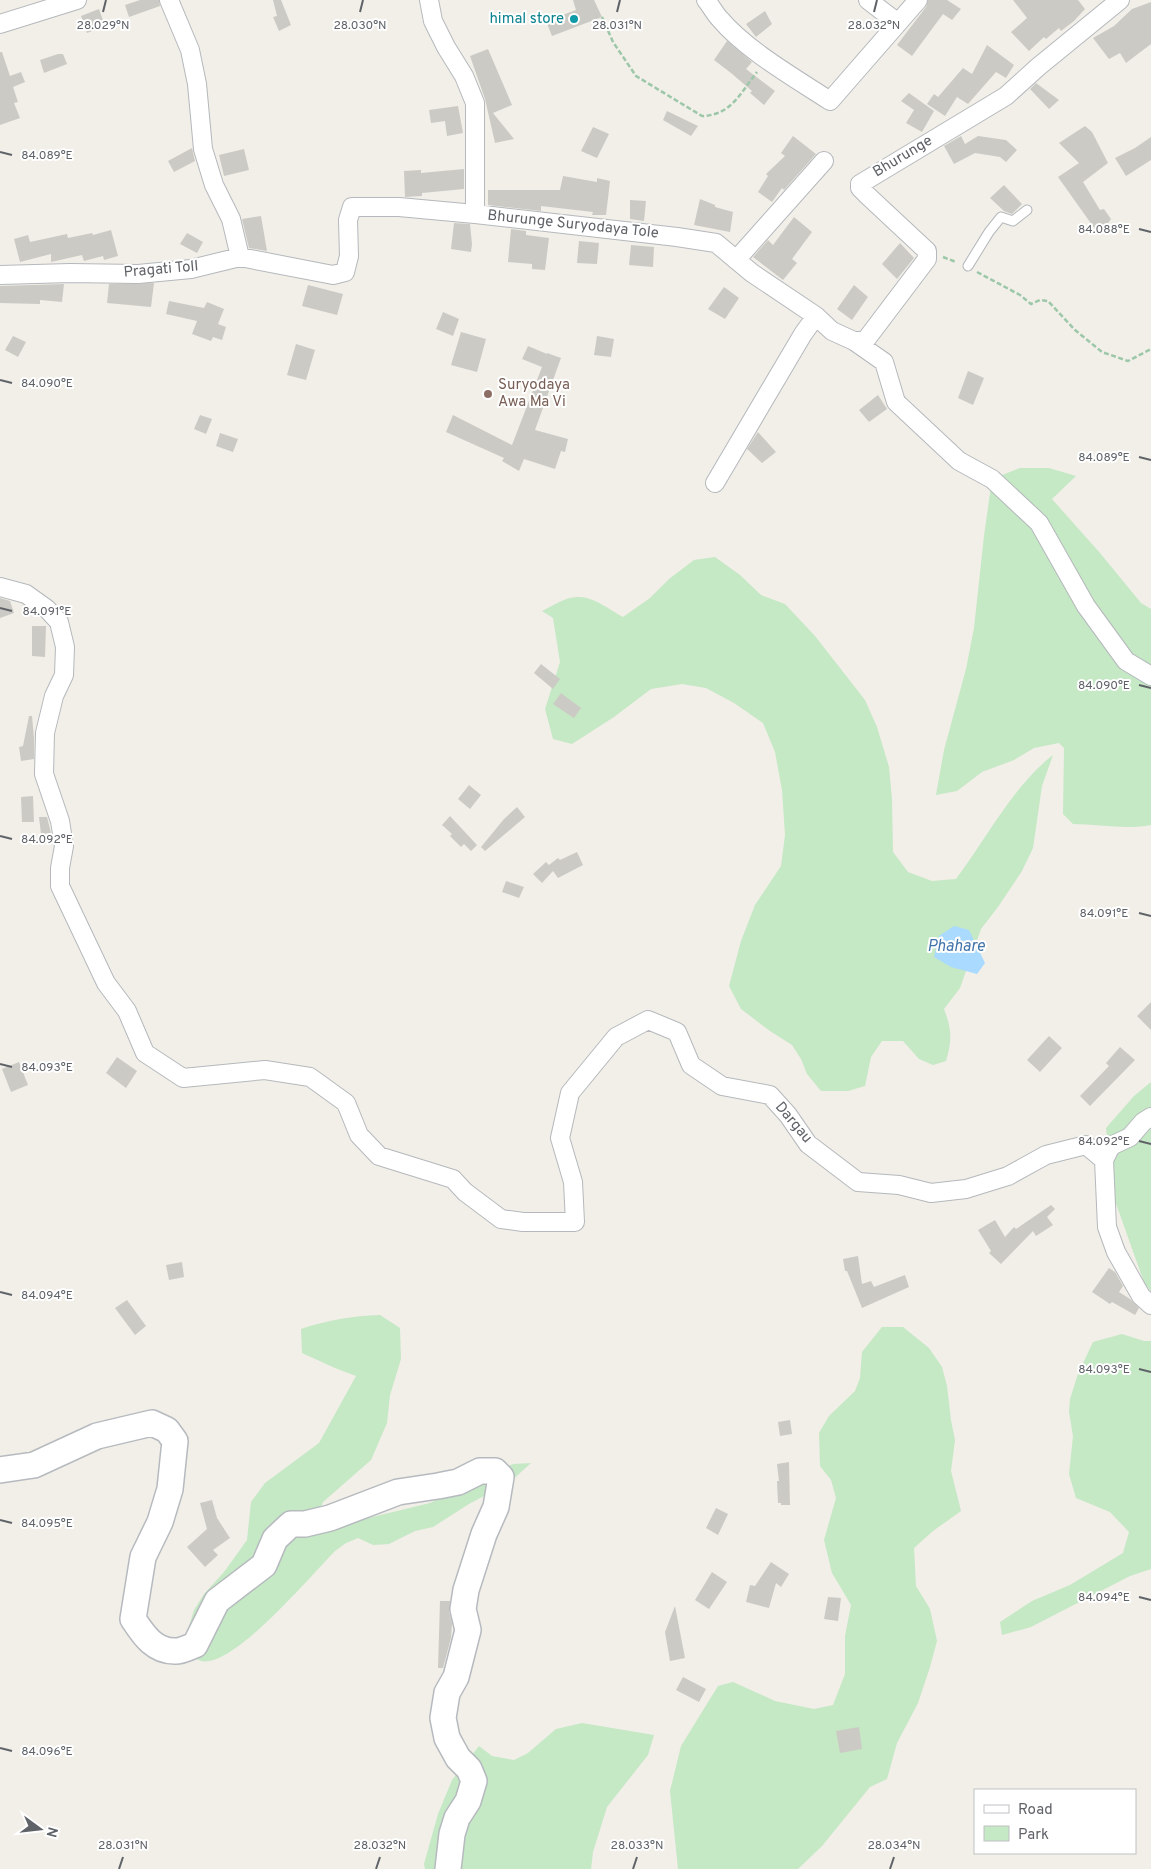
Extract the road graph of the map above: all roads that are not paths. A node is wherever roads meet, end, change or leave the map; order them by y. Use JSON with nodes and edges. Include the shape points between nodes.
{"nodes":[{"id":1,"x":77,"y":0,"type":"edge"},
{"id":2,"x":169,"y":0,"type":"edge"},
{"id":3,"x":429,"y":0,"type":"edge"},
{"id":4,"x":706,"y":0,"type":"edge"},
{"id":5,"x":868,"y":0,"type":"edge"},
{"id":6,"x":918,"y":0,"type":"edge"},
{"id":7,"x":1120,"y":0,"type":"edge"},
{"id":8,"x":898,"y":23,"type":"junction"},
{"id":9,"x":0,"y":24,"type":"edge"},
{"id":10,"x":824,"y":161,"type":"dead end"},
{"id":11,"x":1026,"y":210,"type":"dead end"},
{"id":12,"x":475,"y":214,"type":"junction"},
{"id":13,"x":240,"y":257,"type":"junction"},
{"id":14,"x":736,"y":260,"type":"junction"},
{"id":15,"x":968,"y":266,"type":"road end"},
{"id":16,"x":320,"y":272,"type":"joint"},
{"id":17,"x":0,"y":275,"type":"edge"},
{"id":18,"x":816,"y":316,"type":"junction"},
{"id":19,"x":854,"y":341,"type":"junction"},
{"id":20,"x":715,"y":483,"type":"dead end"},
{"id":21,"x":0,"y":587,"type":"edge"},
{"id":22,"x":1151,"y":676,"type":"edge"},
{"id":23,"x":1151,"y":1117,"type":"edge"},
{"id":24,"x":1104,"y":1160,"type":"junction"},
{"id":25,"x":1151,"y":1305,"type":"edge"},
{"id":26,"x":0,"y":1470,"type":"edge"},
{"id":27,"x":448,"y":1869,"type":"edge"}],
"edges":[{"from":1,"to":9,"type":"street"},
{"from":2,"to":13,"type":"street","via":[[190,50],[197,84],[203,149],[214,185],[231,219]]},
{"from":3,"to":12,"type":"street","via":[[433,21],[464,76],[475,103]]},
{"from":4,"to":8,"type":"street","via":[[732,32],[830,101]]},
{"from":5,"to":8,"type":"street"},
{"from":6,"to":8,"type":"street"},
{"from":7,"to":19,"type":"street","name":"Bhurunge","via":[[1006,96],[860,184],[868,196],[928,251],[926,259],[866,341]]},
{"from":10,"to":14,"type":"street"},
{"from":11,"to":15,"type":"lane","via":[[1014,221],[1002,217]]},
{"from":12,"to":14,"type":"street","name":"Bhurunge Suryodaya Tole","via":[[716,243]]},
{"from":12,"to":16,"type":"street","name":"Bhurunge Suryodaya Tole","via":[[399,207],[352,207],[348,220],[349,256],[345,272],[333,275]]},
{"from":13,"to":16,"type":"street","name":"Pragati Toll"},
{"from":13,"to":17,"type":"street","name":"Pragati Toll","via":[[191,269],[138,274]]},
{"from":14,"to":18,"type":"street","name":"Bhurunge Suryodaya Tole"},
{"from":18,"to":19,"type":"street","name":"Bhurunge Suryodaya Tole","via":[[832,330]]},
{"from":18,"to":20,"type":"street"},
{"from":19,"to":22,"type":"street","name":"Bhurunge Suryodaya Tole","via":[[884,362],[896,402],[958,461],[992,479],[1039,523],[1086,606],[1126,661]]},
{"from":21,"to":24,"type":"street","name":"Dargau","via":[[26,594],[47,609],[59,622],[65,647],[64,675],[54,696],[45,733],[44,774],[60,821],[64,846],[60,886],[90,952],[106,983],[127,1012],[146,1053],[183,1078],[265,1070],[310,1077],[346,1103],[359,1135],[379,1156],[453,1179],[501,1220],[523,1222],[575,1222],[573,1182],[560,1138],[570,1093],[616,1037],[648,1020],[677,1032],[691,1065],[722,1086],[770,1095],[808,1144],[858,1182],[899,1185],[931,1193],[966,1189],[1008,1176],[1046,1155],[1075,1147],[1086,1145]]},
{"from":23,"to":24,"type":"street","via":[[1130,1137],[1111,1146]]},
{"from":24,"to":25,"type":"street","via":[[1107,1227],[1120,1259],[1141,1296]]},
{"from":26,"to":27,"type":"street","via":[[34,1465],[97,1436],[152,1422],[167,1430],[175,1441],[170,1488],[160,1522],[144,1557],[133,1619],[147,1641],[176,1652],[195,1645],[217,1601],[264,1565],[275,1539],[291,1524],[330,1518],[398,1492],[458,1482],[480,1472],[495,1470],[501,1477],[496,1507],[466,1590],[463,1609],[468,1630],[456,1677],[447,1693],[443,1718],[447,1738],[474,1781],[452,1834]]}]}
